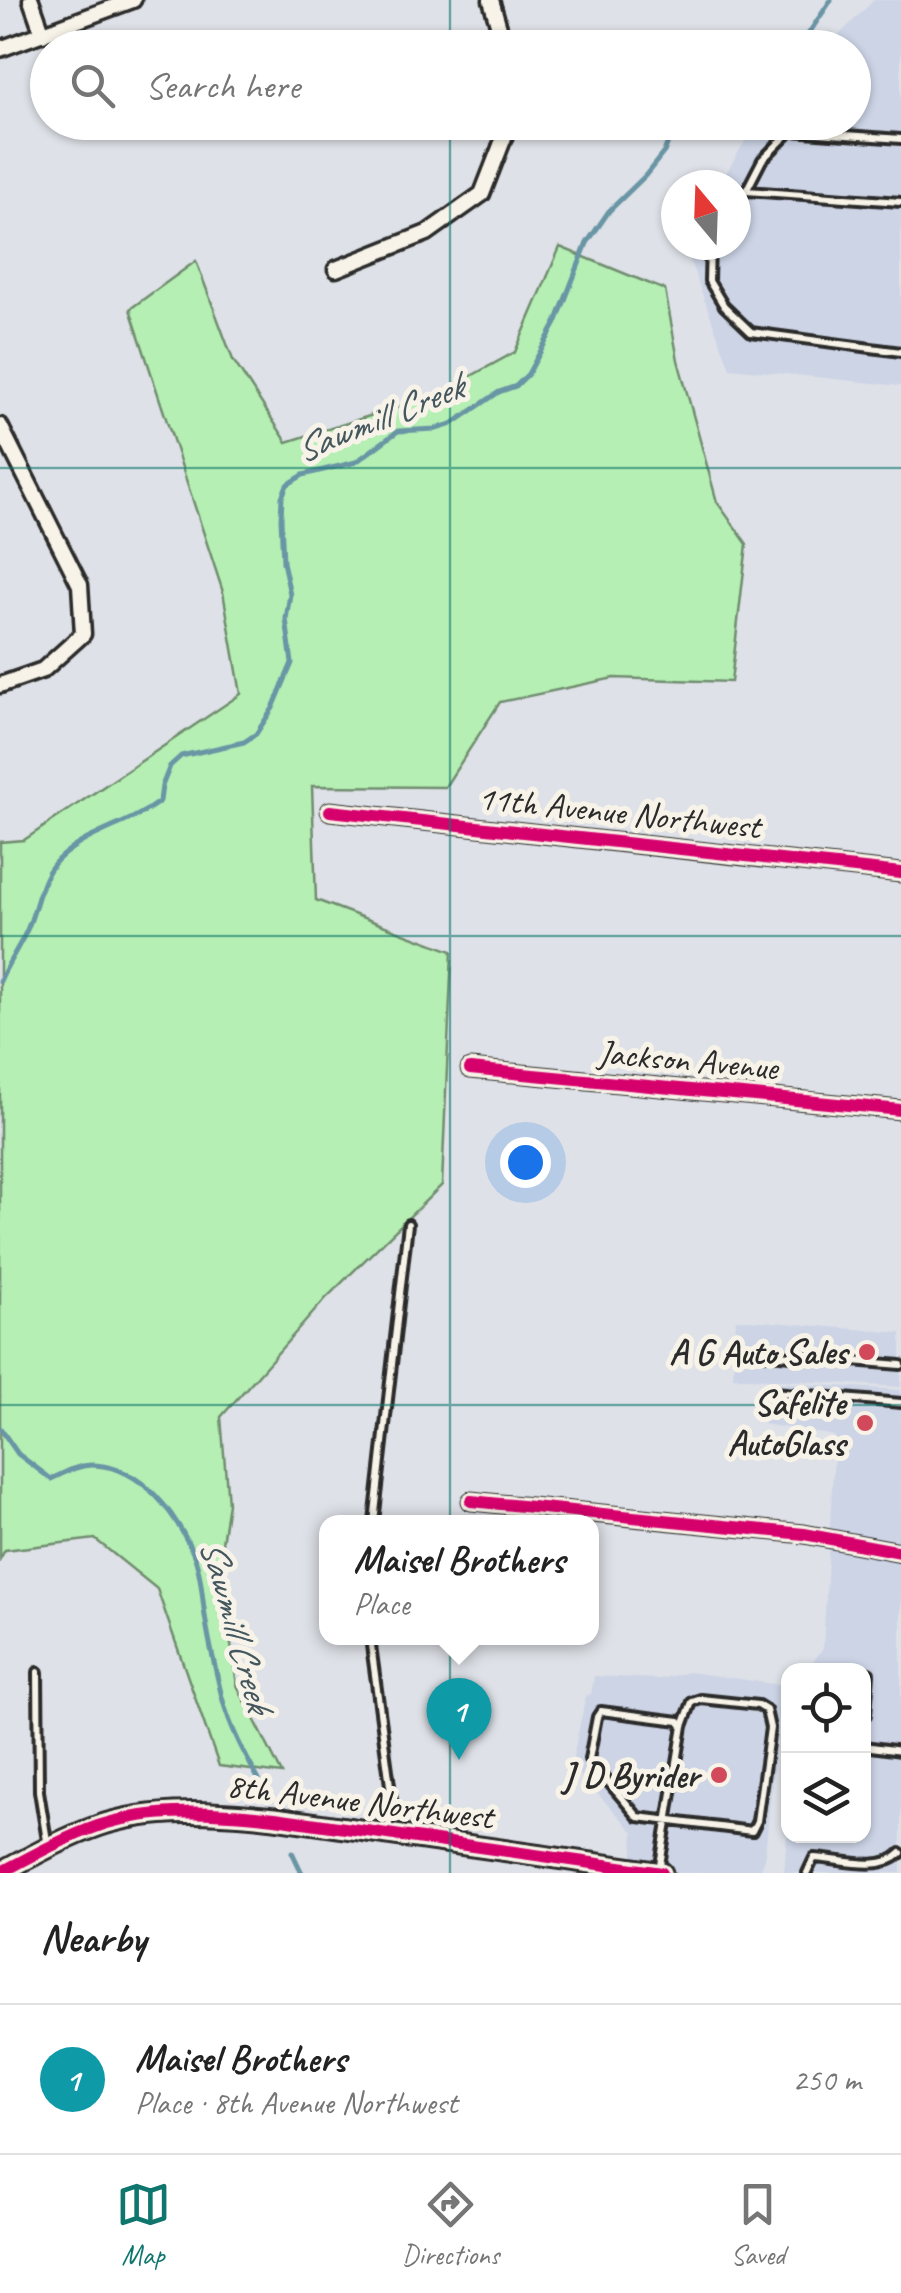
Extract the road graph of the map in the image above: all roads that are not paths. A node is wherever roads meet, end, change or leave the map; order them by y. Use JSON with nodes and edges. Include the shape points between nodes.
{"nodes":[{"id":1,"x":30,"y":0,"type":"edge"},
{"id":2,"x":133,"y":0,"type":"edge"},
{"id":3,"x":491,"y":0,"type":"edge"},
{"id":4,"x":42,"y":30,"type":"edge"},
{"id":5,"x":54,"y":30,"type":"edge"},
{"id":6,"x":500,"y":30,"type":"edge"},
{"id":7,"x":30,"y":39,"type":"edge"},
{"id":8,"x":0,"y":50,"type":"edge"},
{"id":9,"x":871,"y":136,"type":"edge"},
{"id":10,"x":901,"y":138,"type":"edge"},
{"id":11,"x":503,"y":140,"type":"edge"},
{"id":12,"x":782,"y":140,"type":"edge"},
{"id":13,"x":751,"y":182,"type":"edge"},
{"id":14,"x":751,"y":192,"type":"edge"},
{"id":15,"x":901,"y":202,"type":"edge"},
{"id":16,"x":709,"y":260,"type":"edge"},
{"id":17,"x":336,"y":269,"type":"dead end"},
{"id":18,"x":901,"y":352,"type":"edge"},
{"id":19,"x":0,"y":426,"type":"edge"},
{"id":20,"x":0,"y":685,"type":"edge"},
{"id":21,"x":330,"y":811,"type":"dead end"},
{"id":22,"x":901,"y":873,"type":"edge"},
{"id":23,"x":470,"y":1069,"type":"dead end"},
{"id":24,"x":901,"y":1110,"type":"edge"},
{"id":25,"x":408,"y":1224,"type":"dead end"},
{"id":26,"x":756,"y":1352,"type":"dead end"},
{"id":27,"x":901,"y":1365,"type":"edge"},
{"id":28,"x":774,"y":1392,"type":"dead end"},
{"id":29,"x":901,"y":1403,"type":"edge"},
{"id":30,"x":472,"y":1501,"type":"dead end"},
{"id":31,"x":375,"y":1515,"type":"edge"},
{"id":32,"x":901,"y":1552,"type":"edge"},
{"id":33,"x":371,"y":1645,"type":"edge"},
{"id":34,"x":38,"y":1672,"type":"dead end"},
{"id":35,"x":682,"y":1726,"type":"junction"},
{"id":36,"x":871,"y":1747,"type":"edge"},
{"id":37,"x":901,"y":1751,"type":"edge"},
{"id":38,"x":667,"y":1822,"type":"junction"},
{"id":39,"x":388,"y":1833,"type":"junction"},
{"id":40,"x":48,"y":1848,"type":"junction"},
{"id":41,"x":901,"y":1852,"type":"edge"},
{"id":42,"x":0,"y":1873,"type":"edge"},
{"id":43,"x":660,"y":1873,"type":"edge"},
{"id":44,"x":807,"y":1873,"type":"edge"}],
"edges":[{"from":1,"to":4,"type":"street"},
{"from":2,"to":5,"type":"street"},
{"from":3,"to":6,"type":"street"},
{"from":7,"to":8,"type":"street"},
{"from":9,"to":10,"type":"lane"},
{"from":11,"to":17,"type":"street","via":[[482,194],[427,233]]},
{"from":12,"to":13,"type":"lane"},
{"from":14,"to":15,"type":"lane"},
{"from":16,"to":18,"type":"lane","via":[[708,281],[751,332]]},
{"from":19,"to":20,"type":"street","via":[[80,585],[82,634],[44,670]]},
{"from":21,"to":22,"type":"street","name":"11th Avenue Northwest"},
{"from":23,"to":24,"type":"street","name":"Jackson Avenue"},
{"from":25,"to":31,"type":"lane"},
{"from":26,"to":27,"type":"lane"},
{"from":28,"to":29,"type":"lane"},
{"from":30,"to":32,"type":"street","via":[[804,1534]]},
{"from":33,"to":39,"type":"lane","via":[[392,1800]]},
{"from":34,"to":40,"type":"lane","via":[[39,1791]]},
{"from":35,"to":38,"type":"lane"},
{"from":35,"to":38,"type":"lane","via":[[601,1711],[589,1760],[638,1816]]},
{"from":35,"to":38,"type":"lane","via":[[692,1702],[701,1698],[766,1710],[770,1728],[757,1821],[752,1831]]},
{"from":36,"to":37,"type":"lane"},
{"from":38,"to":43,"type":"lane"},
{"from":39,"to":40,"type":"street","name":"8th Avenue Northwest","via":[[211,1811],[101,1825]]},
{"from":39,"to":43,"type":"street","name":"8th Avenue Northwest"},
{"from":40,"to":42,"type":"street","name":"8th Avenue Northwest"},
{"from":41,"to":44,"type":"lane","via":[[881,1864],[814,1858]]}]}
